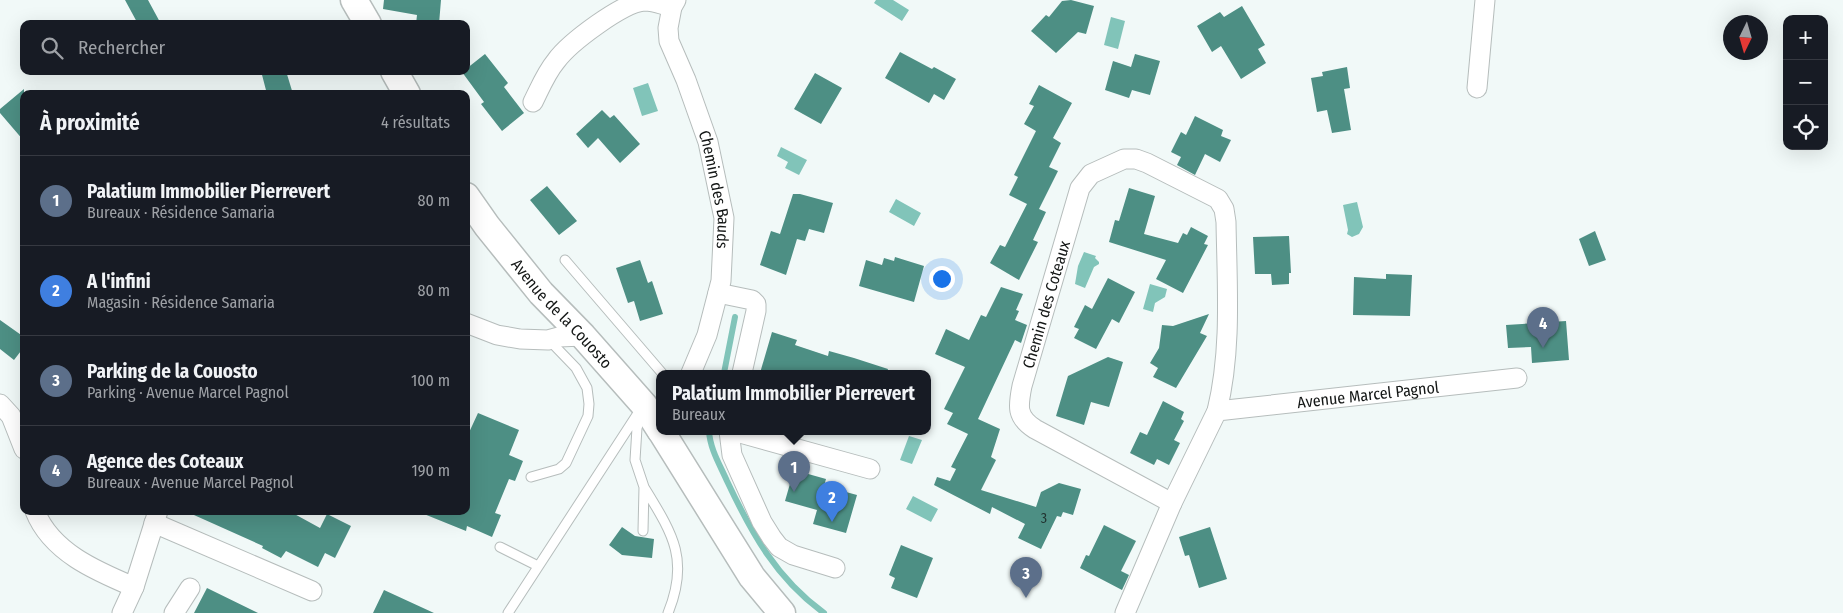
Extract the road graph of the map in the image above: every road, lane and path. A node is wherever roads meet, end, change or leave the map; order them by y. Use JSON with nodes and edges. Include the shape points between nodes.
{"nodes":[{"id":1,"x":354,"y":0,"type":"edge"},
{"id":2,"x":1485,"y":0,"type":"edge"},
{"id":3,"x":674,"y":4,"type":"edge"},
{"id":4,"x":366,"y":20,"type":"edge"},
{"id":5,"x":396,"y":75,"type":"edge"},
{"id":6,"x":1478,"y":88,"type":"dead end"},
{"id":7,"x":404,"y":90,"type":"edge"},
{"id":8,"x":533,"y":102,"type":"dead end"},
{"id":9,"x":470,"y":202,"type":"edge"},
{"id":10,"x":565,"y":260,"type":"dead end"},
{"id":11,"x":718,"y":293,"type":"junction"},
{"id":12,"x":470,"y":325,"type":"edge"},
{"id":13,"x":583,"y":336,"type":"junction"},
{"id":14,"x":548,"y":340,"type":"junction"},
{"id":15,"x":659,"y":370,"type":"edge"},
{"id":16,"x":693,"y":370,"type":"edge"},
{"id":17,"x":743,"y":370,"type":"edge"},
{"id":18,"x":1517,"y":378,"type":"dead end"},
{"id":19,"x":0,"y":404,"type":"edge"},
{"id":20,"x":1217,"y":411,"type":"junction"},
{"id":21,"x":656,"y":421,"type":"edge"},
{"id":22,"x":665,"y":435,"type":"edge"},
{"id":23,"x":730,"y":435,"type":"edge"},
{"id":24,"x":747,"y":435,"type":"edge"},
{"id":25,"x":20,"y":439,"type":"edge"},
{"id":26,"x":870,"y":470,"type":"dead end"},
{"id":27,"x":531,"y":477,"type":"dead end"},
{"id":28,"x":644,"y":487,"type":"junction"},
{"id":29,"x":1172,"y":503,"type":"junction"},
{"id":30,"x":38,"y":515,"type":"edge"},
{"id":31,"x":156,"y":517,"type":"edge"},
{"id":32,"x":643,"y":531,"type":"dead end"},
{"id":33,"x":500,"y":547,"type":"dead end"},
{"id":34,"x":538,"y":566,"type":"junction"},
{"id":35,"x":835,"y":568,"type":"dead end"},
{"id":36,"x":134,"y":587,"type":"junction"},
{"id":37,"x":190,"y":588,"type":"dead end"},
{"id":38,"x":312,"y":590,"type":"dead end"},
{"id":39,"x":778,"y":611,"type":"edge"},
{"id":40,"x":122,"y":613,"type":"edge"},
{"id":41,"x":174,"y":613,"type":"edge"},
{"id":42,"x":508,"y":613,"type":"edge"},
{"id":43,"x":668,"y":613,"type":"edge"},
{"id":44,"x":1125,"y":613,"type":"edge"}],
"edges":[{"from":1,"to":4,"type":"main road"},
{"from":2,"to":6,"type":"street"},
{"from":3,"to":8,"type":"street","name":"Chemin des Bauds","via":[[638,2],[590,30],[554,63]]},
{"from":3,"to":11,"type":"street","name":"Chemin des Bauds","via":[[668,28],[670,41],[708,142],[724,218],[723,270]]},
{"from":5,"to":7,"type":"main road"},
{"from":9,"to":13,"type":"main road","name":"Avenue de la Couosto","via":[[541,293]]},
{"from":10,"to":15,"type":"lane"},
{"from":11,"to":16,"type":"street","name":"Chemin des Bauds"},
{"from":11,"to":17,"type":"street","via":[[752,300],[756,304]]},
{"from":12,"to":14,"type":"street","via":[[497,335]]},
{"from":13,"to":14,"type":"street"},
{"from":13,"to":21,"type":"main road","name":"Avenue de la Couosto"},
{"from":14,"to":27,"type":"lane","via":[[576,368],[587,388],[588,416],[566,463],[560,469]]},
{"from":18,"to":20,"type":"street","name":"Avenue Marcel Pagnol"},
{"from":19,"to":25,"type":"street","via":[[11,416]]},
{"from":20,"to":29,"type":"street"},
{"from":20,"to":29,"type":"street","name":"Chemin des Coteaux","via":[[1226,356],[1224,209],[1212,195],[1147,163],[1124,159],[1091,174],[1080,188],[1018,403],[1026,424],[1035,430]]},
{"from":21,"to":28,"type":"lane","via":[[638,428],[635,460]]},
{"from":21,"to":34,"type":"lane"},
{"from":22,"to":39,"type":"main road","name":"Avenue de la Couosto","via":[[752,577]]},
{"from":23,"to":35,"type":"street","via":[[732,455],[772,538],[793,555]]},
{"from":24,"to":26,"type":"street"},
{"from":28,"to":32,"type":"lane"},
{"from":28,"to":43,"type":"lane","via":[[669,527],[678,560],[678,579]]},
{"from":29,"to":44,"type":"street"},
{"from":30,"to":36,"type":"street","via":[[53,539],[72,555]]},
{"from":31,"to":36,"type":"street"},
{"from":31,"to":38,"type":"street"},
{"from":33,"to":34,"type":"lane"},
{"from":34,"to":42,"type":"lane"},
{"from":36,"to":40,"type":"street"},
{"from":37,"to":41,"type":"street"}]}
